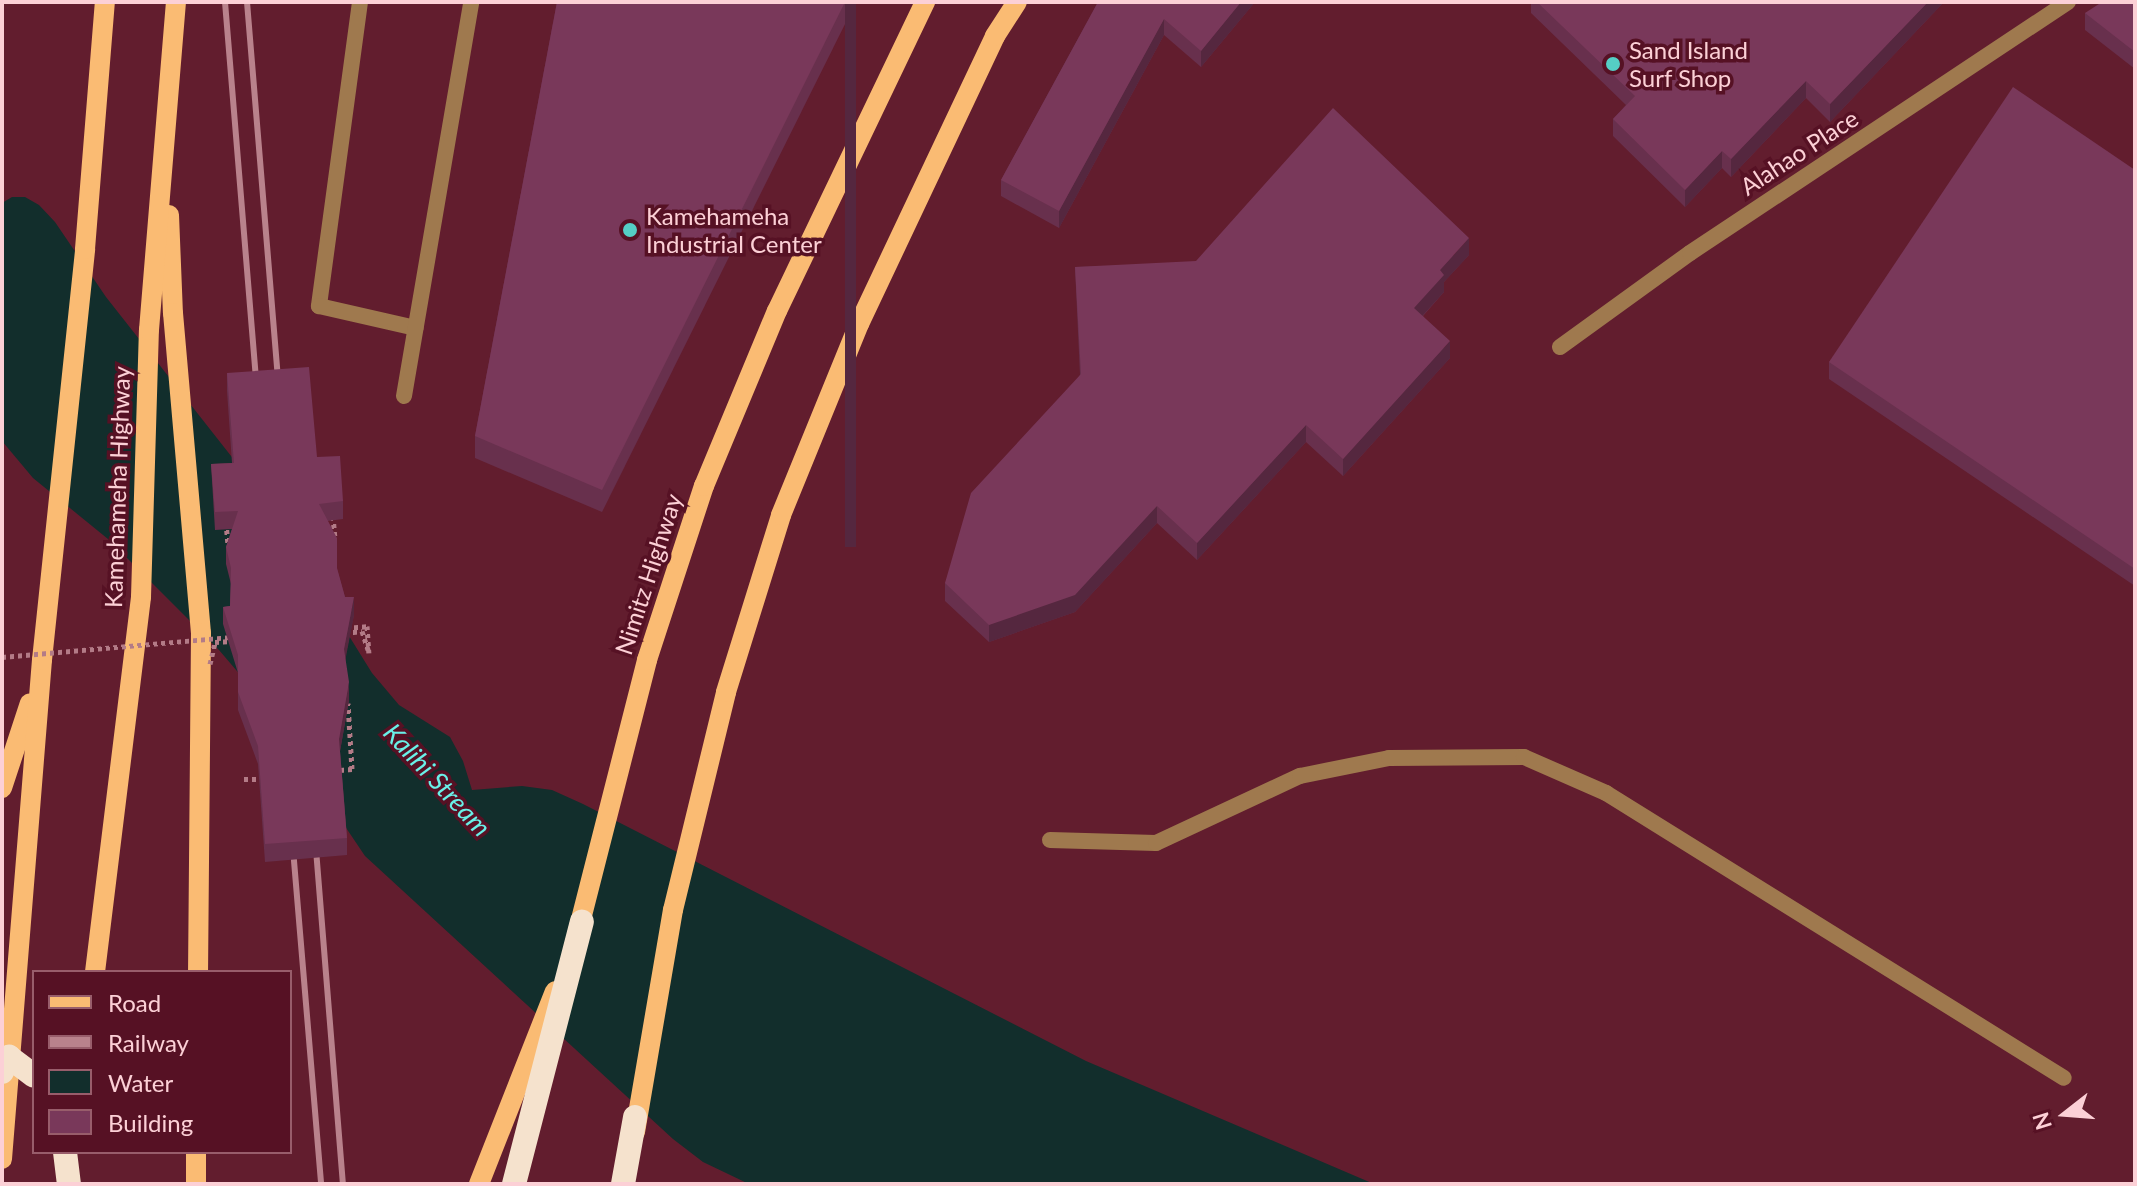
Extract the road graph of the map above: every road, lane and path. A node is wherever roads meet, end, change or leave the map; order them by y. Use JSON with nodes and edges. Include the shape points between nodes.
{"nodes":[{"id":1,"x":105,"y":2,"type":"edge"},
{"id":2,"x":176,"y":2,"type":"edge"},
{"id":3,"x":360,"y":2,"type":"edge"},
{"id":4,"x":471,"y":2,"type":"edge"},
{"id":5,"x":925,"y":2,"type":"edge"},
{"id":6,"x":1017,"y":2,"type":"edge"},
{"id":7,"x":2068,"y":2,"type":"edge"},
{"id":8,"x":164,"y":115,"type":"junction"},
{"id":9,"x":416,"y":328,"type":"junction"},
{"id":10,"x":1560,"y":347,"type":"dead end"},
{"id":11,"x":404,"y":396,"type":"dead end"},
{"id":12,"x":332,"y":504,"type":"edge"},
{"id":13,"x":226,"y":512,"type":"edge"},
{"id":14,"x":336,"y":550,"type":"edge"},
{"id":15,"x":229,"y":559,"type":"edge"},
{"id":16,"x":233,"y":621,"type":"edge"},
{"id":17,"x":340,"y":634,"type":"edge"},
{"id":18,"x":247,"y":641,"type":"edge"},
{"id":19,"x":343,"y":643,"type":"edge"},
{"id":20,"x":2,"y":657,"type":"edge"},
{"id":21,"x":42,"y":660,"type":"junction"},
{"id":22,"x":210,"y":664,"type":"dead end"},
{"id":23,"x":347,"y":689,"type":"edge"},
{"id":24,"x":340,"y":770,"type":"edge"},
{"id":25,"x":244,"y":779,"type":"dead end"},
{"id":26,"x":258,"y":779,"type":"edge"},
{"id":27,"x":2,"y":788,"type":"edge"},
{"id":28,"x":1050,"y":840,"type":"dead end"},
{"id":29,"x":582,"y":922,"type":"joint"},
{"id":30,"x":95,"y":970,"type":"edge"},
{"id":31,"x":198,"y":970,"type":"edge"},
{"id":32,"x":5,"y":1065,"type":"edge"},
{"id":33,"x":32,"y":1077,"type":"edge"},
{"id":34,"x":2064,"y":1078,"type":"dead end"},
{"id":35,"x":32,"y":1080,"type":"edge"},
{"id":36,"x":529,"y":1084,"type":"junction"},
{"id":37,"x":6,"y":1099,"type":"edge"},
{"id":38,"x":635,"y":1117,"type":"junction"},
{"id":39,"x":65,"y":1154,"type":"edge"},
{"id":40,"x":74,"y":1154,"type":"edge"},
{"id":41,"x":196,"y":1154,"type":"edge"},
{"id":42,"x":2,"y":1159,"type":"edge"},
{"id":43,"x":70,"y":1184,"type":"edge"},
{"id":44,"x":196,"y":1184,"type":"edge"},
{"id":45,"x":479,"y":1184,"type":"edge"},
{"id":46,"x":514,"y":1184,"type":"edge"},
{"id":47,"x":623,"y":1184,"type":"edge"},
{"id":48,"x":634,"y":1184,"type":"edge"}],
"edges":[{"from":1,"to":21,"type":"main road","name":"Kamehameha Highway"},
{"from":2,"to":8,"type":"main road","name":"Kamehameha Highway"},
{"from":3,"to":9,"type":"street","via":[[319,306]]},
{"from":4,"to":9,"type":"street"},
{"from":5,"to":29,"type":"main road","name":"Nimitz Highway","via":[[771,325],[704,486],[647,660]]},
{"from":6,"to":38,"type":"main road","via":[[995,36],[859,324],[781,515],[726,692],[673,910]]},
{"from":7,"to":10,"type":"street","name":"Alahao Place","via":[[1690,253]]},
{"from":8,"to":30,"type":"main road","name":"Kamehameha Highway","via":[[149,330],[141,597]]},
{"from":8,"to":31,"type":"main road","via":[[173,313],[201,633]]},
{"from":9,"to":11,"type":"street"},
{"from":12,"to":14,"type":"path"},
{"from":13,"to":15,"type":"path"},
{"from":16,"to":20,"type":"path","bridge":true,"via":[[235,637]]},
{"from":17,"to":19,"type":"path","bridge":true,"via":[[351,632],[362,631],[369,653],[367,626],[342,628]]},
{"from":18,"to":22,"type":"path","bridge":true,"via":[[215,642]]},
{"from":21,"to":27,"type":"main road"},
{"from":21,"to":32,"type":"main road"},
{"from":23,"to":24,"type":"path","via":[[352,769]]},
{"from":25,"to":26,"type":"path"},
{"from":28,"to":34,"type":"street","via":[[1156,843],[1300,776],[1389,758],[1524,757],[1606,793]]},
{"from":29,"to":36,"type":"highway"},
{"from":32,"to":33,"type":"highway"},
{"from":32,"to":37,"type":"main road"},
{"from":35,"to":37,"type":"main road"},
{"from":36,"to":45,"type":"main road"},
{"from":36,"to":46,"type":"highway"},
{"from":37,"to":42,"type":"main road"},
{"from":38,"to":47,"type":"highway"},
{"from":38,"to":48,"type":"main road"},
{"from":39,"to":43,"type":"highway"},
{"from":40,"to":43,"type":"highway"},
{"from":41,"to":44,"type":"main road"}]}
